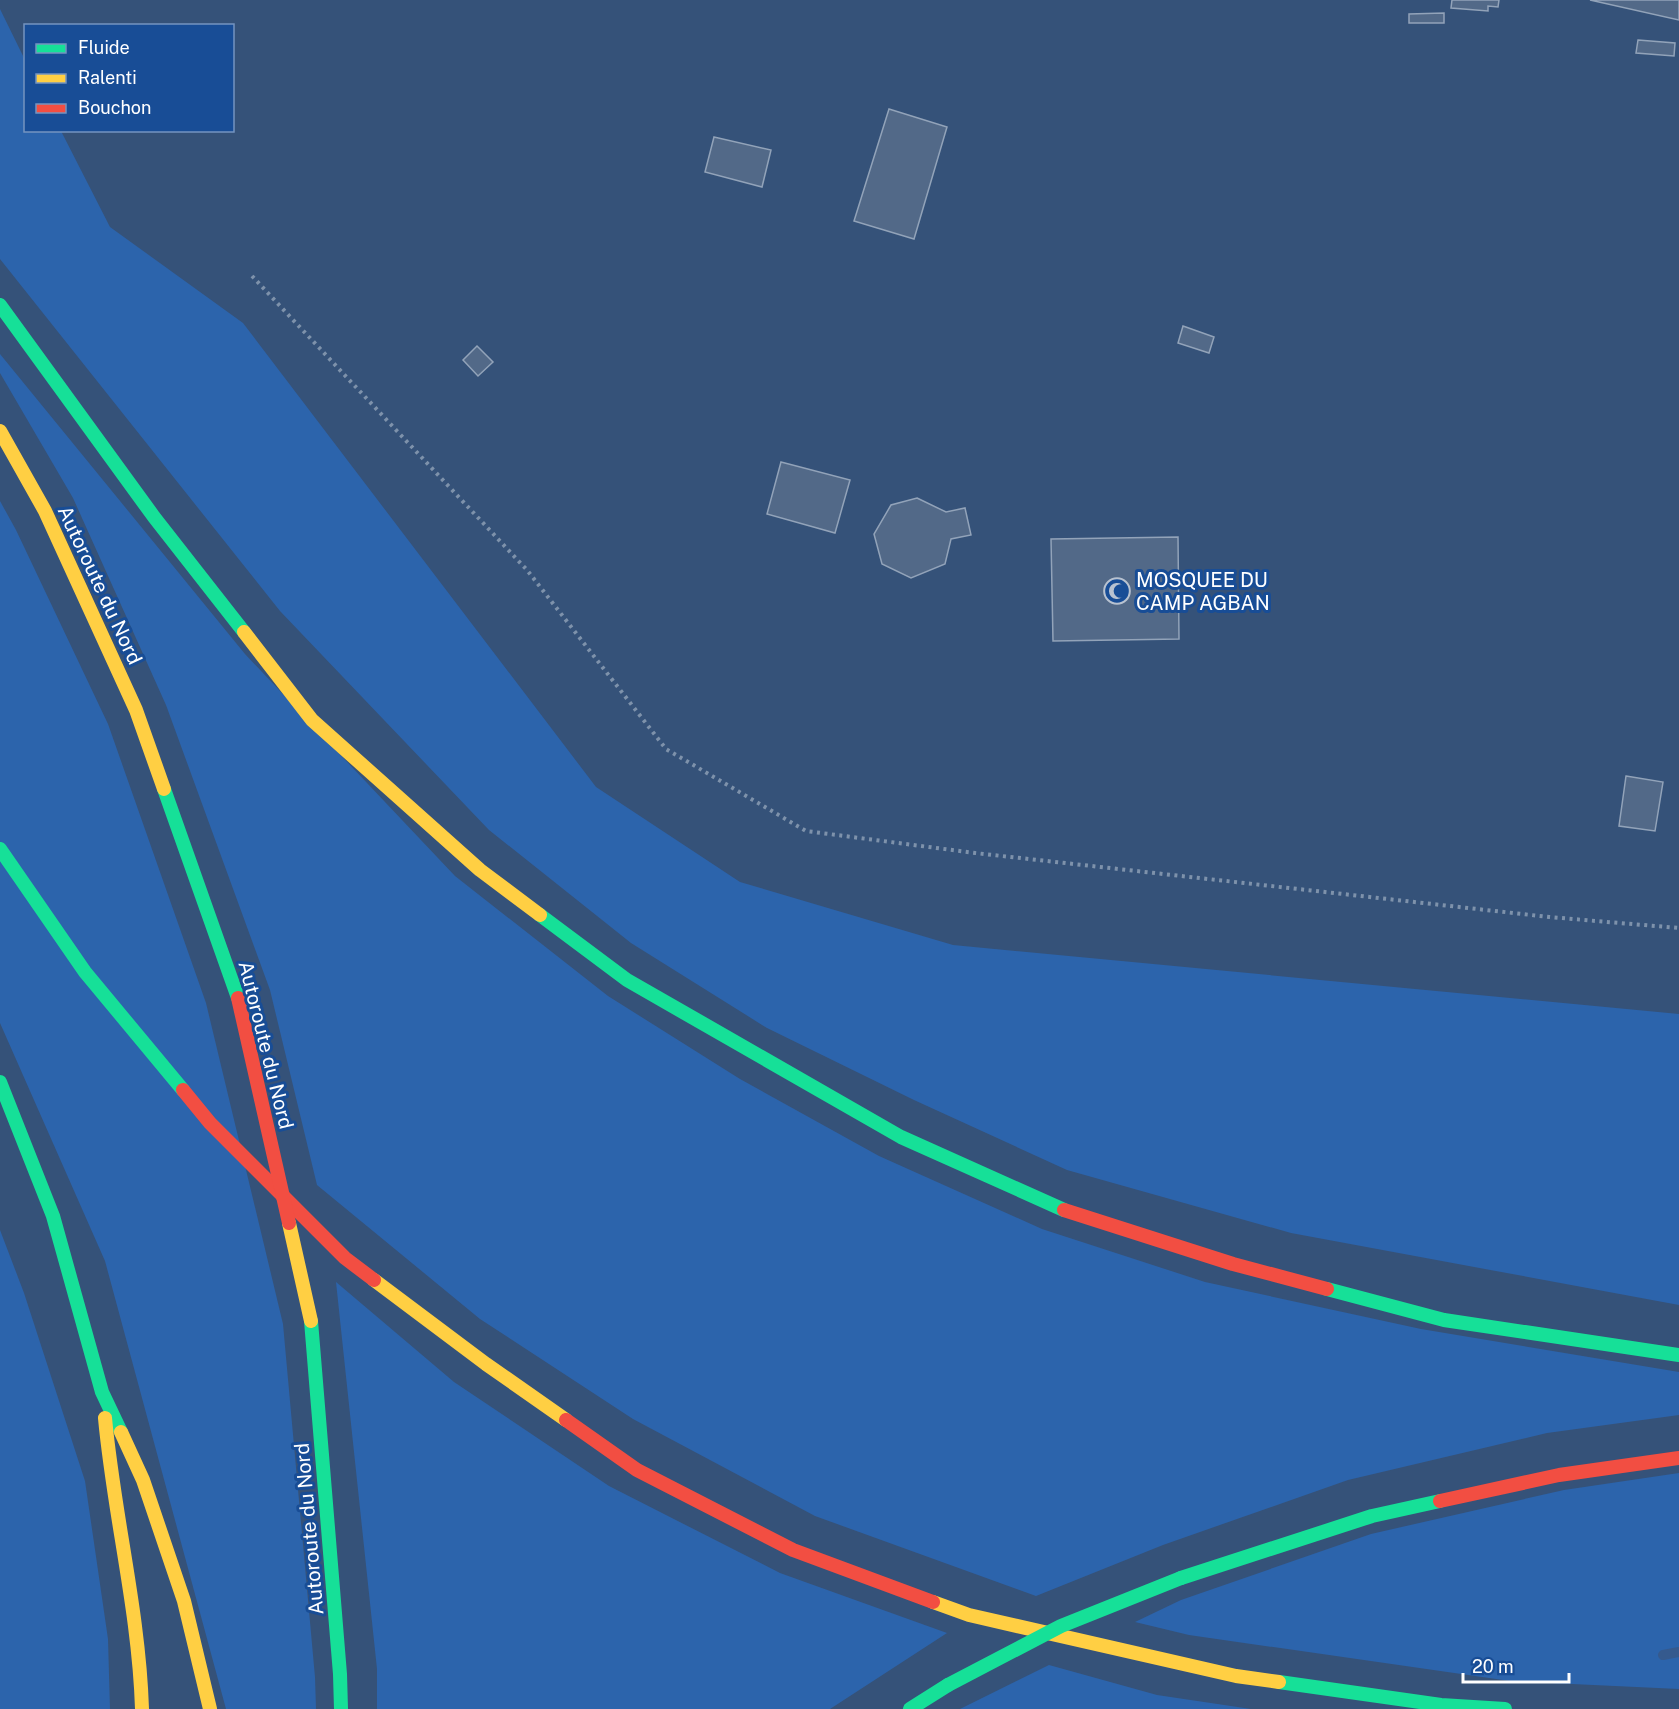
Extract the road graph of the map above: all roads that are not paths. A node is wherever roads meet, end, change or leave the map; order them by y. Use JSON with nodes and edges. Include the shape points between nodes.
{"nodes":[{"id":1,"x":0,"y":305,"type":"edge"},
{"id":2,"x":0,"y":431,"type":"edge"},
{"id":3,"x":0,"y":849,"type":"edge"},
{"id":4,"x":0,"y":1082,"type":"edge"},
{"id":5,"x":1679,"y":1355,"type":"edge"},
{"id":6,"x":102,"y":1392,"type":"junction"},
{"id":7,"x":1679,"y":1458,"type":"edge"},
{"id":8,"x":142,"y":1709,"type":"edge"},
{"id":9,"x":210,"y":1709,"type":"edge"},
{"id":10,"x":342,"y":1709,"type":"edge"},
{"id":11,"x":910,"y":1709,"type":"edge"},
{"id":12,"x":1505,"y":1709,"type":"edge"}],
"edges":[{"from":1,"to":5,"type":"highway","via":[[154,517],[312,720],[480,870],[627,980],[901,1137],[1061,1209],[1233,1264],[1444,1320]]},
{"from":2,"to":10,"type":"highway","name":"Autoroute du Nord","bridge":true,"via":[[45,511],[136,710],[238,998],[311,1321]]},
{"from":3,"to":12,"type":"highway","via":[[85,972],[210,1123],[345,1258],[637,1470],[793,1550],[969,1615],[1236,1676],[1441,1705]]},
{"from":4,"to":6,"type":"highway","via":[[53,1216]]},
{"from":6,"to":8,"type":"highway","via":[[112,1486],[132,1595]]},
{"from":6,"to":9,"type":"highway","via":[[144,1480],[184,1601]]},
{"from":7,"to":11,"type":"highway","bridge":true,"via":[[1559,1475],[1372,1516],[1181,1578],[1061,1626]]}]}
